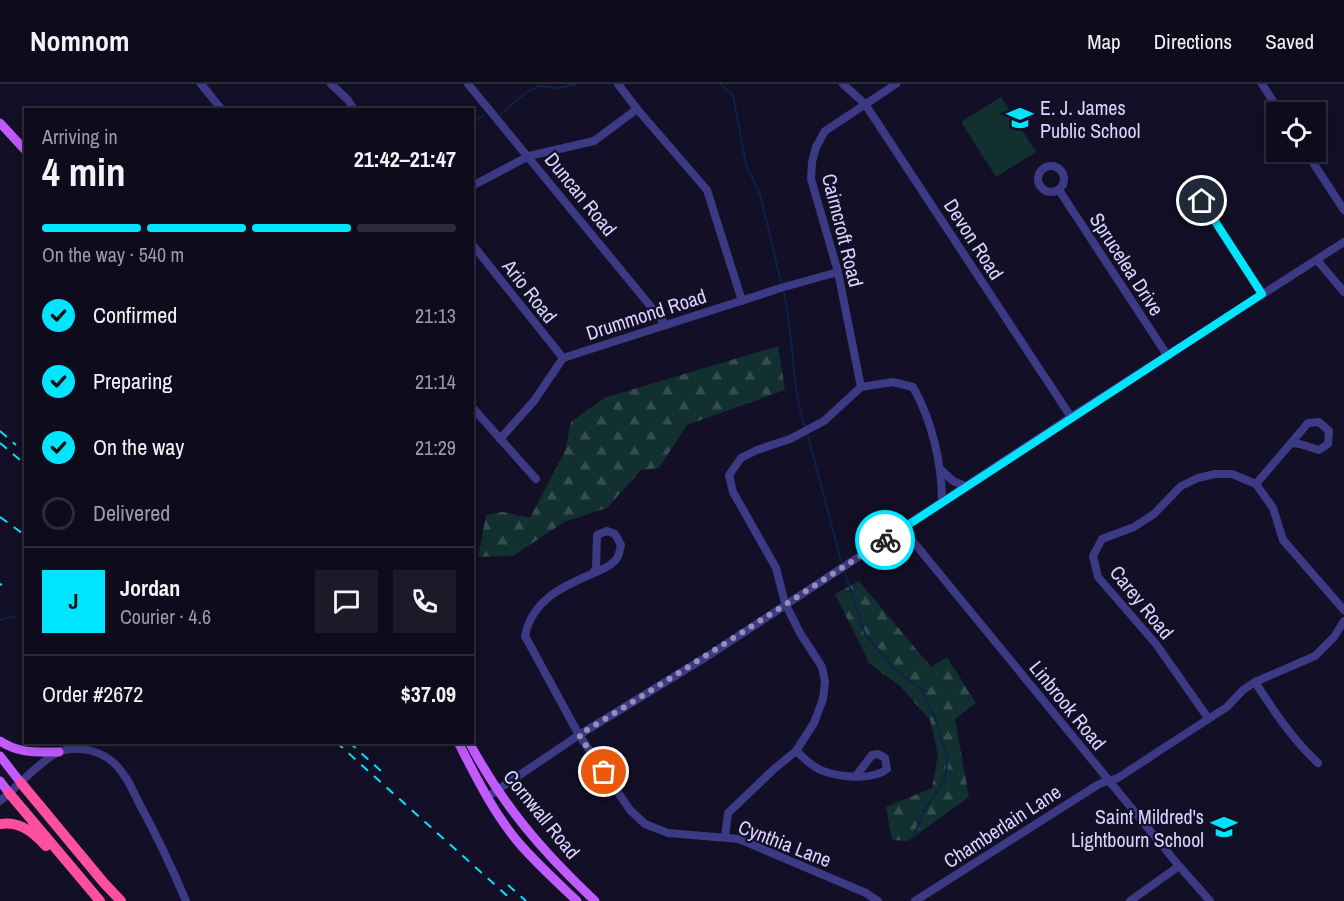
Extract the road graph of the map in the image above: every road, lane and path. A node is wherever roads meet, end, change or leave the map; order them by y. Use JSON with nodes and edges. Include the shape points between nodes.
{"nodes":[{"id":1,"x":201,"y":84,"type":"edge"},
{"id":2,"x":331,"y":84,"type":"edge"},
{"id":3,"x":468,"y":84,"type":"edge"},
{"id":4,"x":618,"y":84,"type":"edge"},
{"id":5,"x":843,"y":84,"type":"edge"},
{"id":6,"x":896,"y":84,"type":"edge"},
{"id":7,"x":1262,"y":84,"type":"edge"},
{"id":8,"x":1274,"y":102,"type":"edge"},
{"id":9,"x":865,"y":104,"type":"junction"},
{"id":10,"x":220,"y":108,"type":"edge"},
{"id":11,"x":353,"y":108,"type":"edge"},
{"id":12,"x":637,"y":109,"type":"junction"},
{"id":13,"x":0,"y":123,"type":"edge"},
{"id":14,"x":24,"y":149,"type":"edge"},
{"id":15,"x":530,"y":156,"type":"junction"},
{"id":16,"x":1313,"y":162,"type":"edge"},
{"id":17,"x":1190,"y":183,"type":"dead end"},
{"id":18,"x":474,"y":185,"type":"edge"},
{"id":19,"x":1059,"y":190,"type":"dead end"},
{"id":20,"x":1344,"y":210,"type":"edge"},
{"id":21,"x":1344,"y":242,"type":"edge"},
{"id":22,"x":474,"y":247,"type":"edge"},
{"id":23,"x":1317,"y":260,"type":"junction"},
{"id":24,"x":838,"y":272,"type":"junction"},
{"id":25,"x":1344,"y":292,"type":"edge"},
{"id":26,"x":1262,"y":294,"type":"junction"},
{"id":27,"x":741,"y":302,"type":"junction"},
{"id":28,"x":666,"y":325,"type":"junction"},
{"id":29,"x":1167,"y":356,"type":"junction"},
{"id":30,"x":562,"y":358,"type":"junction"},
{"id":31,"x":861,"y":387,"type":"junction"},
{"id":32,"x":474,"y":409,"type":"edge"},
{"id":33,"x":1071,"y":417,"type":"junction"},
{"id":34,"x":500,"y":439,"type":"junction"},
{"id":35,"x":1291,"y":443,"type":"junction"},
{"id":36,"x":940,"y":469,"type":"junction"},
{"id":37,"x":536,"y":479,"type":"dead end"},
{"id":38,"x":1256,"y":484,"type":"junction"},
{"id":39,"x":965,"y":486,"type":"junction"},
{"id":40,"x":942,"y":502,"type":"junction"},
{"id":41,"x":902,"y":528,"type":"junction"},
{"id":42,"x":593,"y":573,"type":"junction"},
{"id":43,"x":785,"y":603,"type":"junction"},
{"id":44,"x":1344,"y":610,"type":"edge"},
{"id":45,"x":1344,"y":621,"type":"edge"},
{"id":46,"x":1255,"y":682,"type":"junction"},
{"id":47,"x":1208,"y":718,"type":"junction"},
{"id":48,"x":579,"y":735,"type":"junction"},
{"id":49,"x":0,"y":741,"type":"edge"},
{"id":50,"x":459,"y":744,"type":"edge"},
{"id":51,"x":470,"y":744,"type":"edge"},
{"id":52,"x":796,"y":751,"type":"junction"},
{"id":53,"x":59,"y":752,"type":"junction"},
{"id":54,"x":0,"y":756,"type":"edge"},
{"id":55,"x":1318,"y":762,"type":"dead end"},
{"id":56,"x":856,"y":776,"type":"dead end"},
{"id":57,"x":1108,"y":780,"type":"junction"},
{"id":58,"x":0,"y":781,"type":"edge"},
{"id":59,"x":21,"y":783,"type":"junction"},
{"id":60,"x":497,"y":790,"type":"junction"},
{"id":61,"x":9,"y":794,"type":"junction"},
{"id":62,"x":487,"y":797,"type":"junction"},
{"id":63,"x":0,"y":801,"type":"edge"},
{"id":64,"x":0,"y":824,"type":"edge"},
{"id":65,"x":725,"y":837,"type":"junction"},
{"id":66,"x":70,"y":866,"type":"junction"},
{"id":67,"x":1179,"y":866,"type":"junction"},
{"id":68,"x":100,"y":901,"type":"edge"},
{"id":69,"x":122,"y":901,"type":"edge"},
{"id":70,"x":186,"y":901,"type":"edge"},
{"id":71,"x":577,"y":901,"type":"edge"},
{"id":72,"x":596,"y":901,"type":"edge"},
{"id":73,"x":878,"y":901,"type":"edge"},
{"id":74,"x":915,"y":901,"type":"edge"},
{"id":75,"x":1130,"y":901,"type":"edge"},
{"id":76,"x":1210,"y":901,"type":"edge"}],
"edges":[{"from":1,"to":10,"type":"street"},
{"from":2,"to":11,"type":"street"},
{"from":3,"to":15,"type":"street","name":"Duncan Road"},
{"from":4,"to":12,"type":"street"},
{"from":5,"to":9,"type":"street","name":"Devon Road"},
{"from":6,"to":9,"type":"street","name":"Cairncroft Road"},
{"from":7,"to":8,"type":"street"},
{"from":9,"to":24,"type":"street","name":"Cairncroft Road","via":[[825,131],[812,162],[811,179]]},
{"from":9,"to":33,"type":"street","name":"Devon Road"},
{"from":12,"to":15,"type":"street","via":[[594,141]]},
{"from":12,"to":27,"type":"street","via":[[707,190]]},
{"from":13,"to":14,"type":"main road"},
{"from":15,"to":18,"type":"street"},
{"from":15,"to":28,"type":"street","name":"Duncan Road"},
{"from":16,"to":20,"type":"street"},
{"from":17,"to":26,"type":"street"},
{"from":19,"to":29,"type":"street","name":"Sprucelea Drive"},
{"from":21,"to":23,"type":"street"},
{"from":22,"to":30,"type":"street","name":"Ario Road"},
{"from":23,"to":25,"type":"street"},
{"from":23,"to":26,"type":"street"},
{"from":24,"to":27,"type":"street","name":"Drummond Road"},
{"from":24,"to":31,"type":"street","name":"Cairncroft Road"},
{"from":26,"to":29,"type":"street"},
{"from":27,"to":28,"type":"street","name":"Drummond Road"},
{"from":28,"to":30,"type":"street","name":"Drummond Road"},
{"from":29,"to":33,"type":"street"},
{"from":30,"to":34,"type":"street","via":[[534,401]]},
{"from":31,"to":36,"type":"street","via":[[893,382],[913,387],[924,408]]},
{"from":31,"to":43,"type":"street","via":[[824,420],[790,439],[741,458],[729,475],[733,492],[776,568]]},
{"from":32,"to":34,"type":"street"},
{"from":33,"to":39,"type":"street"},
{"from":34,"to":37,"type":"street"},
{"from":35,"to":35,"type":"street","via":[[1311,422],[1319,422],[1329,431],[1328,444],[1319,450]]},
{"from":35,"to":38,"type":"street"},
{"from":36,"to":39,"type":"street"},
{"from":36,"to":40,"type":"street"},
{"from":38,"to":44,"type":"street","via":[[1273,508],[1283,540]]},
{"from":38,"to":47,"type":"street","name":"Carey Road","via":[[1232,474],[1198,478],[1180,486],[1154,514],[1134,527],[1102,539],[1093,556],[1098,577],[1156,644]]},
{"from":39,"to":40,"type":"street"},
{"from":40,"to":41,"type":"street"},
{"from":41,"to":43,"type":"street"},
{"from":41,"to":57,"type":"street","name":"Linbrook Road"},
{"from":42,"to":42,"type":"street","via":[[617,558],[621,545],[615,534],[606,531],[597,535]]},
{"from":42,"to":48,"type":"street","name":"Cynthia Lane","via":[[569,583],[541,603],[528,622],[525,636]]},
{"from":43,"to":48,"type":"street","via":[[711,654]]},
{"from":43,"to":52,"type":"street","via":[[822,667],[825,682],[814,723]]},
{"from":45,"to":46,"type":"street","name":"Chamberlain Lane","via":[[1315,656]]},
{"from":46,"to":47,"type":"street","name":"Chamberlain Lane"},
{"from":46,"to":55,"type":"street","via":[[1283,725]]},
{"from":47,"to":57,"type":"street","name":"Chamberlain Lane"},
{"from":48,"to":60,"type":"street"},
{"from":48,"to":65,"type":"street","name":"Cynthia Lane","via":[[630,810],[645,824],[668,833]]},
{"from":49,"to":53,"type":"main road","via":[[25,752]]},
{"from":50,"to":62,"type":"main road","name":"Cornwall Road"},
{"from":51,"to":60,"type":"main road","name":"Cornwall Road"},
{"from":52,"to":56,"type":"street","via":[[821,771]]},
{"from":52,"to":65,"type":"street","via":[[728,813]]},
{"from":53,"to":59,"type":"street"},
{"from":53,"to":70,"type":"street","via":[[87,750],[105,756],[117,766],[154,831]]},
{"from":54,"to":59,"type":"main road"},
{"from":57,"to":67,"type":"street","name":"Linbrook Road"},
{"from":57,"to":74,"type":"street","name":"Chamberlain Lane"},
{"from":58,"to":61,"type":"main road"},
{"from":59,"to":61,"type":"street"},
{"from":59,"to":69,"type":"highway"},
{"from":60,"to":62,"type":"street"},
{"from":60,"to":72,"type":"main road","name":"Cornwall Road","via":[[538,844]]},
{"from":61,"to":63,"type":"street"},
{"from":61,"to":66,"type":"highway"},
{"from":62,"to":71,"type":"main road","name":"Cornwall Road","via":[[519,842]]},
{"from":64,"to":66,"type":"highway","via":[[21,826],[32,832]]},
{"from":65,"to":73,"type":"street","name":"Cynthia Lane","via":[[771,852]]},
{"from":66,"to":68,"type":"highway"},
{"from":67,"to":75,"type":"street"},
{"from":67,"to":76,"type":"street","name":"Linbrook Road"}]}
